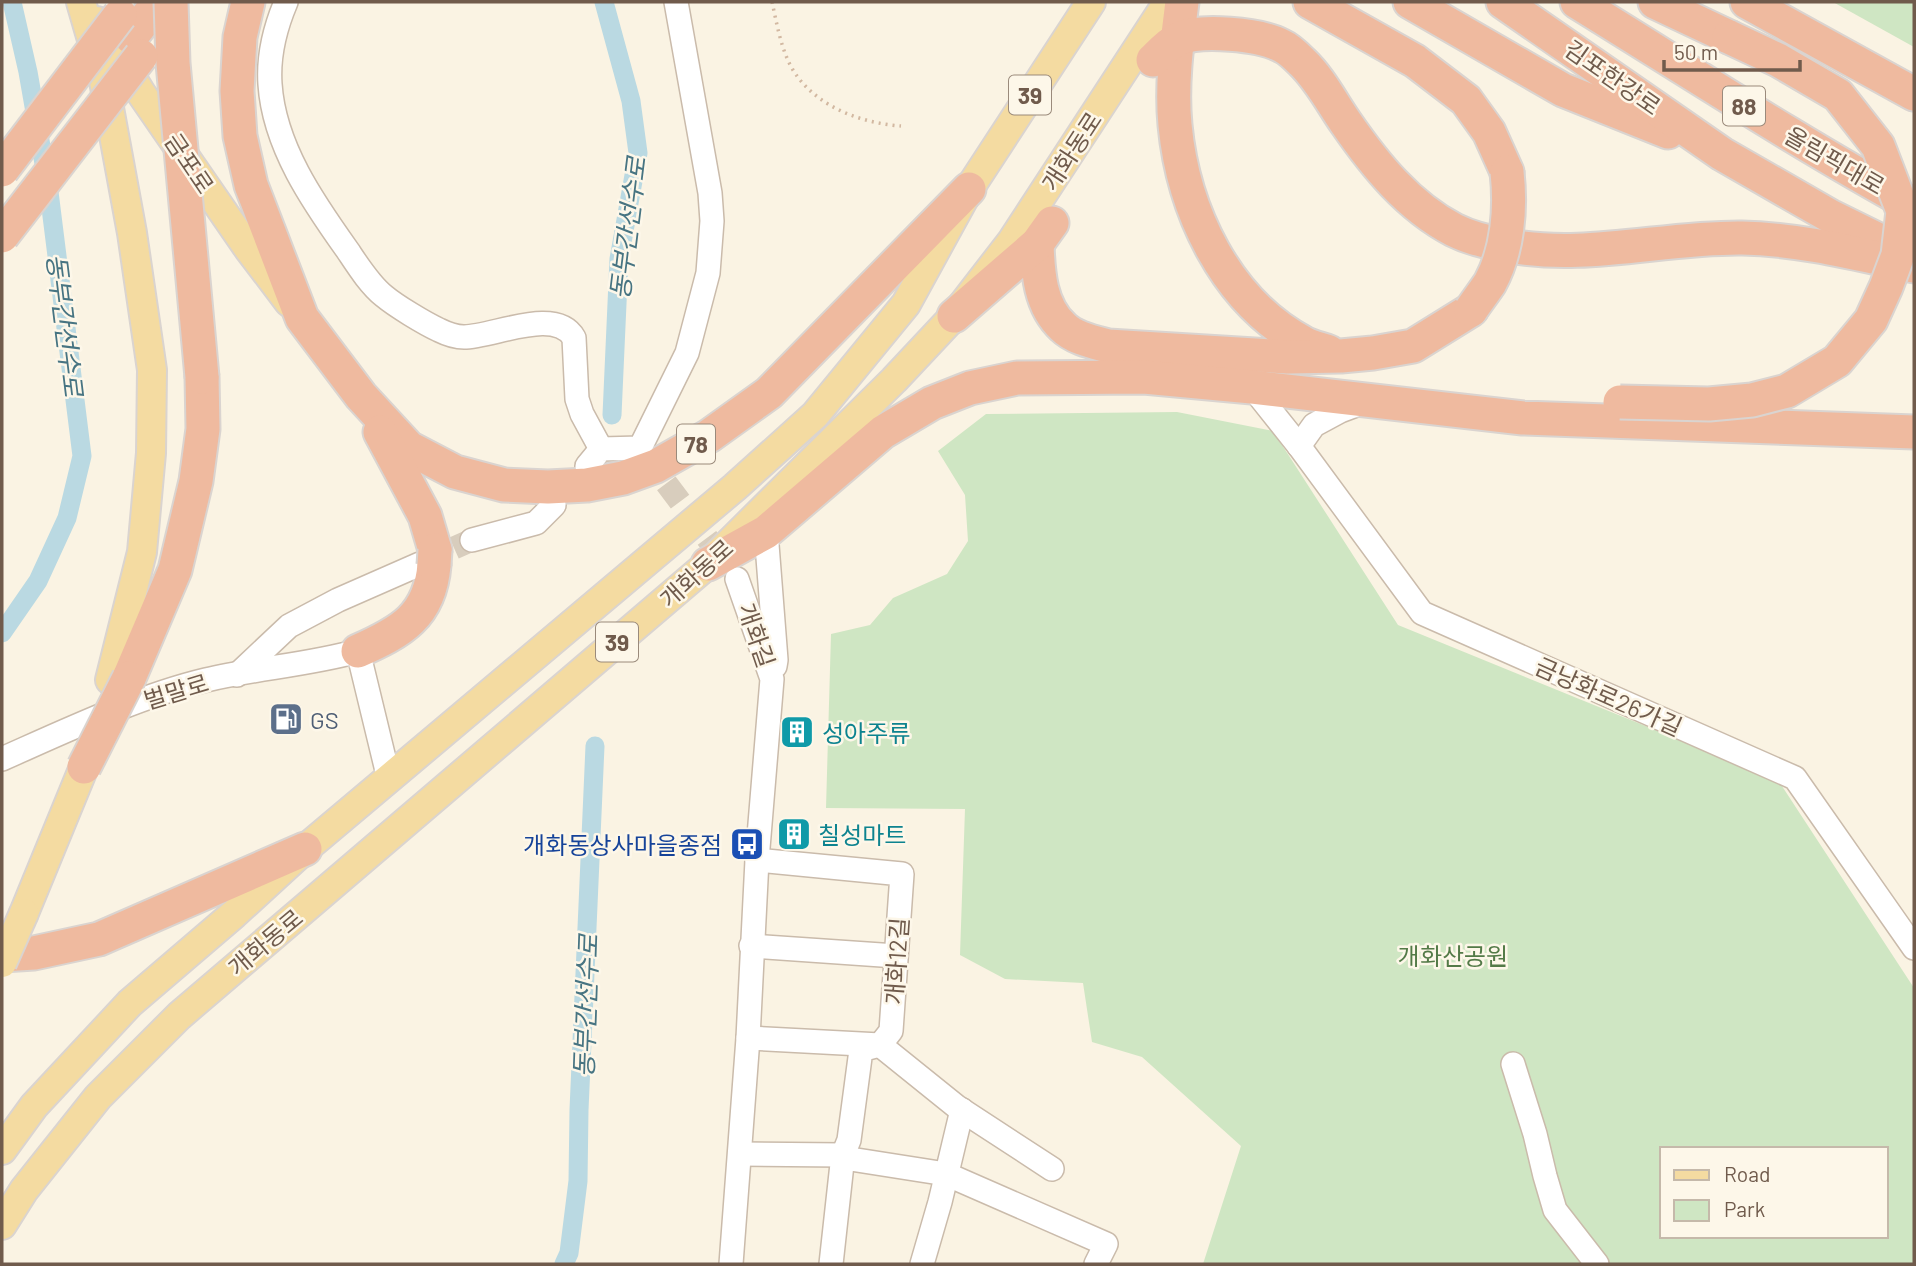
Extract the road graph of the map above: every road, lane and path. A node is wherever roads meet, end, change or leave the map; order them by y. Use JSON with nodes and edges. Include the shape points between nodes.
{"nodes":[{"id":1,"x":81,"y":2,"type":"edge"},
{"id":2,"x":87,"y":2,"type":"edge"},
{"id":3,"x":159,"y":2,"type":"edge"},
{"id":4,"x":171,"y":2,"type":"edge"},
{"id":5,"x":183,"y":2,"type":"edge"},
{"id":6,"x":248,"y":2,"type":"edge"},
{"id":7,"x":286,"y":2,"type":"edge"},
{"id":8,"x":676,"y":2,"type":"edge"},
{"id":9,"x":772,"y":2,"type":"edge"},
{"id":10,"x":1091,"y":2,"type":"edge"},
{"id":11,"x":1168,"y":2,"type":"edge"},
{"id":12,"x":1182,"y":2,"type":"edge"},
{"id":13,"x":1310,"y":2,"type":"edge"},
{"id":14,"x":1410,"y":2,"type":"edge"},
{"id":15,"x":1503,"y":2,"type":"edge"},
{"id":16,"x":1577,"y":2,"type":"edge"},
{"id":17,"x":1655,"y":2,"type":"edge"},
{"id":18,"x":1747,"y":2,"type":"edge"},
{"id":19,"x":131,"y":27,"type":"edge"},
{"id":20,"x":1165,"y":50,"type":"junction"},
{"id":21,"x":1914,"y":93,"type":"edge"},
{"id":22,"x":901,"y":126,"type":"dead end"},
{"id":23,"x":1722,"y":154,"type":"junction"},
{"id":24,"x":2,"y":170,"type":"edge"},
{"id":25,"x":969,"y":188,"type":"junction"},
{"id":26,"x":2,"y":205,"type":"edge"},
{"id":27,"x":1914,"y":206,"type":"edge"},
{"id":28,"x":2,"y":236,"type":"edge"},
{"id":29,"x":1914,"y":258,"type":"edge"},
{"id":30,"x":1914,"y":266,"type":"edge"},
{"id":31,"x":954,"y":316,"type":"junction"},
{"id":32,"x":302,"y":318,"type":"junction"},
{"id":33,"x":1341,"y":356,"type":"junction"},
{"id":34,"x":1252,"y":387,"type":"junction"},
{"id":35,"x":1323,"y":395,"type":"junction"},
{"id":36,"x":360,"y":396,"type":"junction"},
{"id":37,"x":1370,"y":400,"type":"junction"},
{"id":38,"x":1914,"y":432,"type":"edge"},
{"id":39,"x":1299,"y":446,"type":"junction"},
{"id":40,"x":554,"y":505,"type":"dead end"},
{"id":41,"x":766,"y":532,"type":"junction"},
{"id":42,"x":472,"y":540,"type":"tunnel mouth"},
{"id":43,"x":429,"y":559,"type":"junction"},
{"id":44,"x":708,"y":564,"type":"junction"},
{"id":45,"x":737,"y":579,"type":"tunnel mouth"},
{"id":46,"x":358,"y":651,"type":"junction"},
{"id":47,"x":237,"y":675,"type":"junction"},
{"id":48,"x":120,"y":679,"type":"junction"},
{"id":49,"x":772,"y":679,"type":"junction"},
{"id":50,"x":2,"y":759,"type":"edge"},
{"id":51,"x":84,"y":767,"type":"joint"},
{"id":52,"x":388,"y":779,"type":"junction"},
{"id":53,"x":305,"y":849,"type":"junction"},
{"id":54,"x":757,"y":860,"type":"junction"},
{"id":55,"x":751,"y":946,"type":"junction"},
{"id":56,"x":1914,"y":948,"type":"edge"},
{"id":57,"x":2,"y":955,"type":"edge"},
{"id":58,"x":897,"y":956,"type":"junction"},
{"id":59,"x":2,"y":963,"type":"edge"},
{"id":60,"x":748,"y":1038,"type":"junction"},
{"id":61,"x":880,"y":1045,"type":"junction"},
{"id":62,"x":1513,"y":1064,"type":"dead end"},
{"id":63,"x":962,"y":1110,"type":"junction"},
{"id":64,"x":2,"y":1150,"type":"edge"},
{"id":65,"x":740,"y":1154,"type":"junction"},
{"id":66,"x":843,"y":1155,"type":"junction"},
{"id":67,"x":1052,"y":1169,"type":"dead end"},
{"id":68,"x":946,"y":1174,"type":"junction"},
{"id":69,"x":2,"y":1225,"type":"edge"},
{"id":70,"x":1101,"y":1254,"type":"edge"},
{"id":71,"x":731,"y":1264,"type":"edge"},
{"id":72,"x":831,"y":1264,"type":"edge"},
{"id":73,"x":922,"y":1264,"type":"edge"},
{"id":74,"x":1597,"y":1264,"type":"edge"}],
"edges":[{"from":1,"to":48,"type":"main road","via":[[104,81],[152,370],[151,453],[142,552]]},
{"from":2,"to":32,"type":"main road","name":"금포로","number":"78","via":[[141,93]]},
{"from":3,"to":19,"type":"highway"},
{"from":4,"to":48,"type":"highway","bridge":true,"via":[[203,429],[175,570]]},
{"from":5,"to":19,"type":"highway"},
{"from":6,"to":32,"type":"highway","via":[[240,37],[240,136],[251,185]]},
{"from":7,"to":8,"type":"street","via":[[269,65],[276,125],[323,215],[384,296],[438,330],[467,337],[538,324],[570,331],[577,399],[594,457],[640,448],[687,353],[708,273],[710,193]]},
{"from":9,"to":22,"type":"path","via":[[792,69],[806,87],[858,118]]},
{"from":10,"to":25,"type":"main road","name":"개화동로","number":"39"},
{"from":11,"to":31,"type":"main road","name":"개화동로","number":"39","via":[[1012,241]]},
{"from":12,"to":20,"type":"highway"},
{"from":13,"to":33,"type":"highway","bridge":true,"via":[[1415,61],[1466,100],[1489,132],[1507,172],[1510,195],[1499,262],[1472,310],[1412,346]]},
{"from":14,"to":23,"type":"highway","via":[[1563,90]]},
{"from":15,"to":23,"type":"highway","name":"김포한강로","number":"88"},
{"from":16,"to":27,"type":"highway","name":"올림픽대로","number":"88"},
{"from":17,"to":35,"type":"highway","bridge":true,"via":[[1838,94],[1878,146],[1903,211],[1898,255],[1871,320],[1837,361],[1787,390],[1752,400],[1709,404],[1395,391]]},
{"from":18,"to":21,"type":"highway"},
{"from":19,"to":24,"type":"highway","bridge":true},
{"from":19,"to":26,"type":"highway"},
{"from":19,"to":28,"type":"highway","bridge":true},
{"from":20,"to":30,"type":"highway","via":[[1204,34],[1255,37],[1281,45],[1303,63],[1404,195],[1453,229],[1479,240],[1564,252],[1745,238],[1814,245]]},
{"from":20,"to":33,"type":"highway","via":[[1174,76],[1175,125],[1184,172],[1195,212],[1216,257],[1274,324],[1305,344]]},
{"from":23,"to":29,"type":"highway","name":"올림픽대로","number":"88"},
{"from":25,"to":36,"type":"highway","number":"78","via":[[769,393],[709,436],[634,474],[587,485],[548,487],[504,485],[456,472],[410,448]]},
{"from":25,"to":52,"type":"main road","name":"개화동로","number":"39","via":[[906,304],[815,415]]},
{"from":31,"to":33,"type":"highway","via":[[1044,234],[1038,271],[1048,307],[1063,327],[1085,340],[1108,346]]},
{"from":31,"to":44,"type":"main road","name":"개화동로","number":"39"},
{"from":32,"to":36,"type":"highway","number":"78"},
{"from":34,"to":35,"type":"highway"},
{"from":34,"to":39,"type":"street","name":"금낭화로26가길"},
{"from":34,"to":41,"type":"highway","via":[[1144,377],[1017,378],[970,388],[932,403],[883,432]]},
{"from":35,"to":37,"type":"highway"},
{"from":36,"to":43,"type":"highway","via":[[425,516]]},
{"from":37,"to":38,"type":"highway","via":[[1523,418]]},
{"from":37,"to":39,"type":"street","via":[[1314,425]]},
{"from":39,"to":56,"type":"street","name":"금낭화로26가길","via":[[1422,613],[1794,778]]},
{"from":40,"to":42,"type":"street","via":[[536,523]]},
{"from":41,"to":44,"type":"highway"},
{"from":41,"to":49,"type":"street","via":[[776,660]]},
{"from":43,"to":46,"type":"highway","via":[[432,583],[422,607],[384,639]]},
{"from":43,"to":47,"type":"street","via":[[289,626]]},
{"from":44,"to":69,"type":"main road","name":"개화동로","number":"39","via":[[178,1016],[98,1097]]},
{"from":45,"to":49,"type":"street","name":"개화길"},
{"from":46,"to":47,"type":"street","name":"벌말로"},
{"from":46,"to":52,"type":"street"},
{"from":47,"to":50,"type":"street","name":"벌말로","via":[[161,694]]},
{"from":48,"to":51,"type":"highway","bridge":true},
{"from":49,"to":54,"type":"street","name":"개화길"},
{"from":51,"to":59,"type":"main road","bridge":true},
{"from":52,"to":53,"type":"main road","name":"개화동로","number":"39"},
{"from":53,"to":57,"type":"highway","via":[[99,939]]},
{"from":53,"to":64,"type":"main road","name":"개화동로","number":"39","via":[[130,1003],[34,1106]]},
{"from":54,"to":55,"type":"street","name":"개화길"},
{"from":54,"to":58,"type":"street","name":"개화12길","via":[[902,874]]},
{"from":55,"to":58,"type":"street"},
{"from":55,"to":60,"type":"street","name":"개화길"},
{"from":58,"to":61,"type":"street","name":"개화12길","via":[[891,1031]]},
{"from":60,"to":61,"type":"street"},
{"from":60,"to":65,"type":"street","name":"개화길"},
{"from":61,"to":63,"type":"street"},
{"from":61,"to":66,"type":"street","name":"개화12길","via":[[861,1050]]},
{"from":62,"to":74,"type":"street","via":[[1555,1210]]},
{"from":63,"to":67,"type":"street"},
{"from":63,"to":68,"type":"street"},
{"from":65,"to":66,"type":"street"},
{"from":65,"to":71,"type":"street","name":"개화길"},
{"from":66,"to":68,"type":"street"},
{"from":66,"to":72,"type":"street","name":"개화12길"},
{"from":68,"to":70,"type":"street"},
{"from":68,"to":73,"type":"street"}]}
